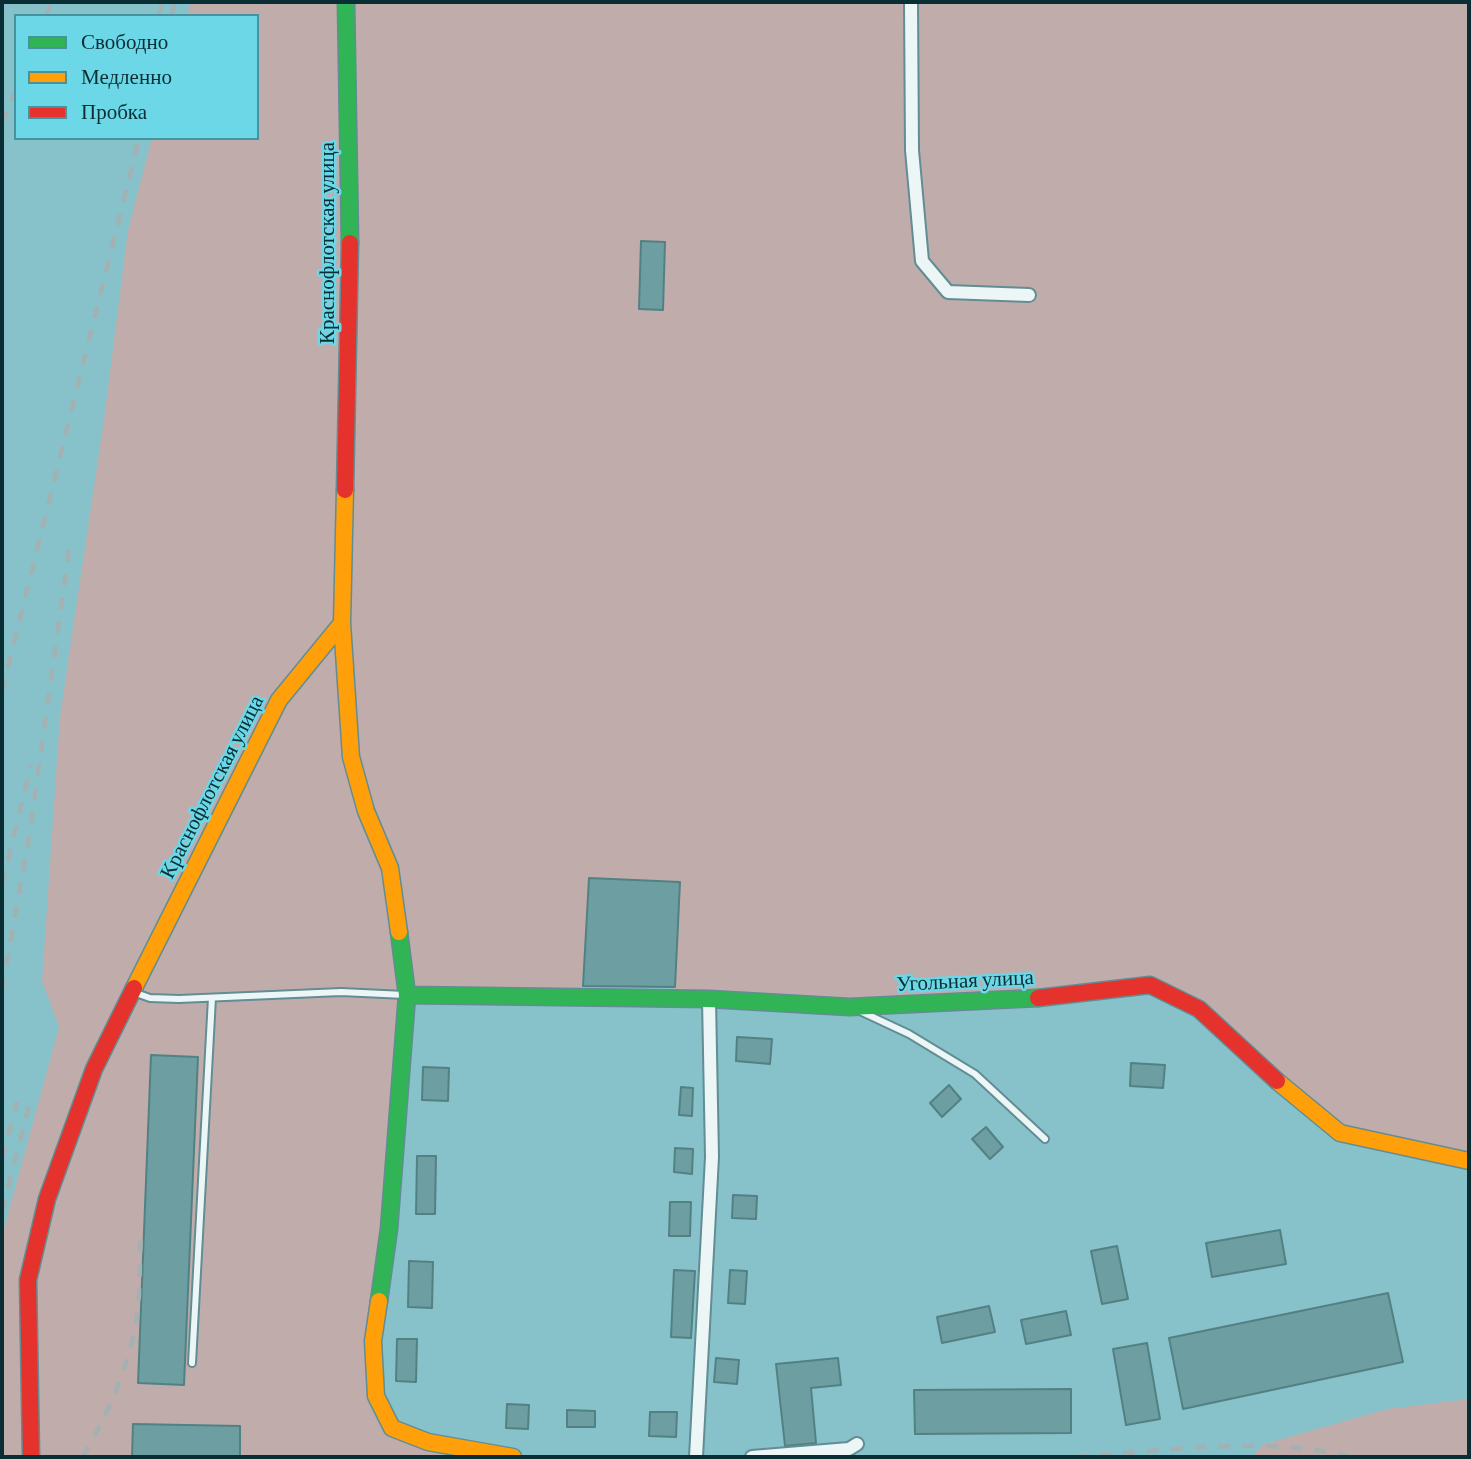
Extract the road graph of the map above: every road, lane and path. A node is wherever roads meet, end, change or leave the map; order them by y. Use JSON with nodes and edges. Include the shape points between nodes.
{"nodes":[{"id":1,"x":346,"y":2,"type":"edge"},
{"id":2,"x":911,"y":2,"type":"edge"},
{"id":3,"x":1028,"y":295,"type":"dead end"},
{"id":4,"x":342,"y":624,"type":"junction"},
{"id":5,"x":133,"y":991,"type":"junction"},
{"id":6,"x":407,"y":995,"type":"junction"},
{"id":7,"x":212,"y":998,"type":"junction"},
{"id":8,"x":709,"y":999,"type":"junction"},
{"id":9,"x":850,"y":1007,"type":"junction"},
{"id":10,"x":1045,"y":1139,"type":"dead end"},
{"id":11,"x":1469,"y":1161,"type":"edge"},
{"id":12,"x":192,"y":1363,"type":"dead end"},
{"id":13,"x":858,"y":1444,"type":"dead end"},
{"id":14,"x":31,"y":1457,"type":"edge"},
{"id":15,"x":513,"y":1457,"type":"edge"},
{"id":16,"x":696,"y":1457,"type":"edge"},
{"id":17,"x":752,"y":1457,"type":"edge"}],
"edges":[{"from":1,"to":4,"type":"street","name":"Краснофлотская улица","via":[[351,270]]},
{"from":2,"to":3,"type":"street","via":[[912,150],[922,261],[948,292]]},
{"from":4,"to":5,"type":"street","name":"Краснофлотская улица","via":[[279,700]]},
{"from":4,"to":6,"type":"street","via":[[351,757],[390,868]]},
{"from":5,"to":7,"type":"lane","via":[[150,998]]},
{"from":5,"to":14,"type":"street","name":"Краснофлотская улица","via":[[94,1069],[47,1199],[29,1280]]},
{"from":6,"to":7,"type":"lane","via":[[341,992]]},
{"from":6,"to":8,"type":"street","name":"Угольная улица"},
{"from":6,"to":15,"type":"street","via":[[389,1229],[373,1341],[376,1396],[392,1428],[428,1442]]},
{"from":7,"to":12,"type":"lane"},
{"from":8,"to":9,"type":"street","name":"Угольная улица"},
{"from":8,"to":16,"type":"street","via":[[712,1157]]},
{"from":9,"to":10,"type":"lane","via":[[909,1034],[975,1074]]},
{"from":9,"to":11,"type":"street","name":"Угольная улица","via":[[1014,1001],[1150,985],[1199,1009],[1298,1101],[1340,1133]]},
{"from":13,"to":17,"type":"street","via":[[849,1449]]}]}
